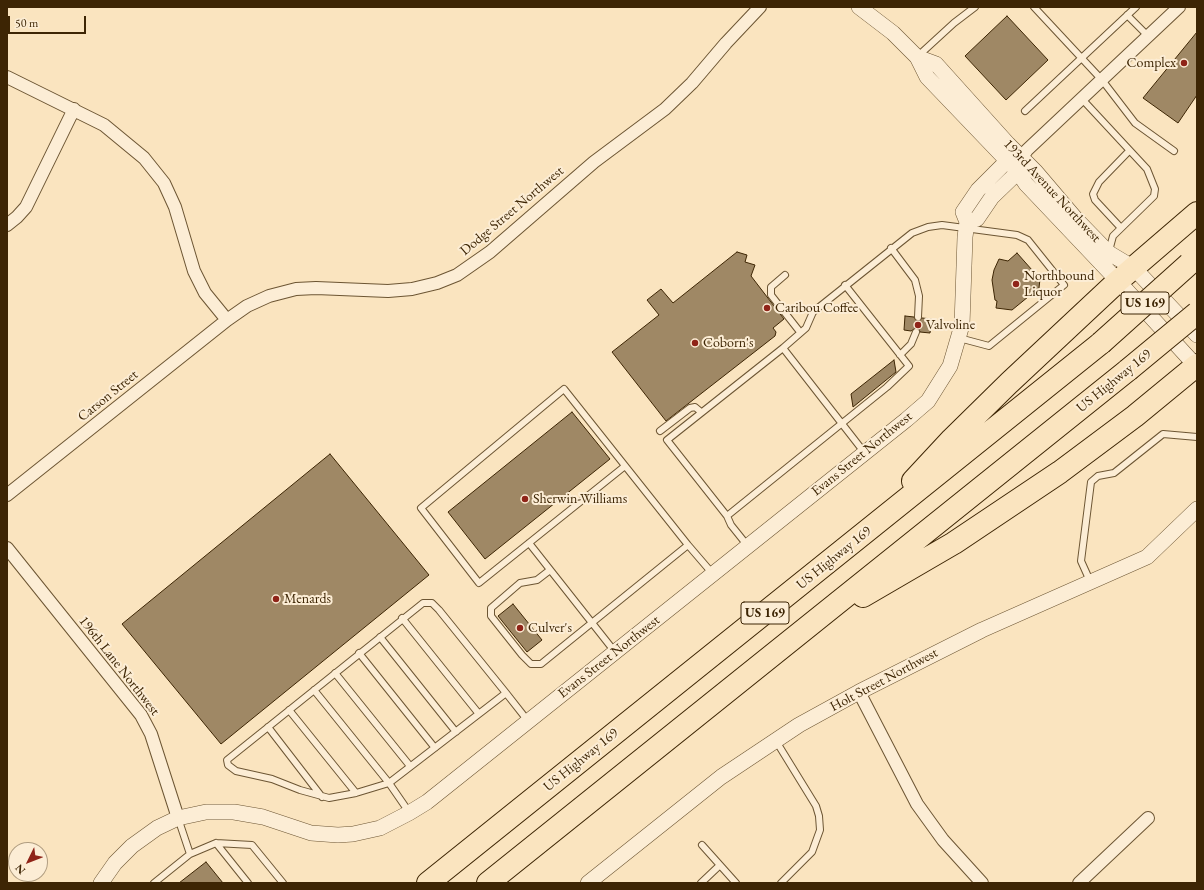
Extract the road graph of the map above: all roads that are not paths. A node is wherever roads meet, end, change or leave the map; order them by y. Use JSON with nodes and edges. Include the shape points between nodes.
{"nodes":[{"id":1,"x":760,"y":7,"type":"edge"},
{"id":2,"x":859,"y":7,"type":"edge"},
{"id":3,"x":975,"y":7,"type":"edge"},
{"id":4,"x":1034,"y":7,"type":"edge"},
{"id":5,"x":1136,"y":7,"type":"edge"},
{"id":6,"x":1179,"y":7,"type":"edge"},
{"id":7,"x":1127,"y":16,"type":"junction"},
{"id":8,"x":1148,"y":36,"type":"junction"},
{"id":9,"x":917,"y":57,"type":"junction"},
{"id":10,"x":1082,"y":59,"type":"junction"},
{"id":11,"x":7,"y":76,"type":"edge"},
{"id":12,"x":1102,"y":80,"type":"junction"},
{"id":13,"x":1082,"y":99,"type":"junction"},
{"id":14,"x":74,"y":109,"type":"junction"},
{"id":15,"x":1026,"y":111,"type":"dead end"},
{"id":16,"x":1129,"y":151,"type":"junction"},
{"id":17,"x":1174,"y":151,"type":"dead end"},
{"id":18,"x":1022,"y":157,"type":"junction"},
{"id":19,"x":1007,"y":161,"type":"junction"},
{"id":20,"x":1018,"y":172,"type":"junction"},
{"id":21,"x":1197,"y":213,"type":"edge"},
{"id":22,"x":7,"y":225,"type":"edge"},
{"id":23,"x":966,"y":225,"type":"junction"},
{"id":24,"x":1121,"y":228,"type":"junction"},
{"id":25,"x":891,"y":248,"type":"junction"},
{"id":26,"x":1109,"y":253,"type":"junction"},
{"id":27,"x":1193,"y":260,"type":"edge"},
{"id":28,"x":1126,"y":274,"type":"junction"},
{"id":29,"x":784,"y":275,"type":"dead end"},
{"id":30,"x":845,"y":285,"type":"junction"},
{"id":31,"x":918,"y":317,"type":"dead end"},
{"id":32,"x":227,"y":320,"type":"junction"},
{"id":33,"x":1194,"y":325,"type":"edge"},
{"id":34,"x":800,"y":332,"type":"junction"},
{"id":35,"x":916,"y":332,"type":"dead end"},
{"id":36,"x":959,"y":338,"type":"junction"},
{"id":37,"x":783,"y":348,"type":"junction"},
{"id":38,"x":900,"y":354,"type":"junction"},
{"id":39,"x":1197,"y":366,"type":"edge"},
{"id":40,"x":700,"y":412,"type":"junction"},
{"id":41,"x":841,"y":423,"type":"junction"},
{"id":42,"x":660,"y":431,"type":"dead end"},
{"id":43,"x":1197,"y":437,"type":"edge"},
{"id":44,"x":864,"y":452,"type":"junction"},
{"id":45,"x":625,"y":466,"type":"junction"},
{"id":46,"x":7,"y":495,"type":"edge"},
{"id":47,"x":1197,"y":509,"type":"edge"},
{"id":48,"x":726,"y":516,"type":"junction"},
{"id":49,"x":863,"y":535,"type":"junction"},
{"id":50,"x":528,"y":543,"type":"junction"},
{"id":51,"x":688,"y":545,"type":"junction"},
{"id":52,"x":748,"y":546,"type":"junction"},
{"id":53,"x":7,"y":548,"type":"edge"},
{"id":54,"x":550,"y":570,"type":"junction"},
{"id":55,"x":713,"y":574,"type":"junction"},
{"id":56,"x":1091,"y":583,"type":"junction"},
{"id":57,"x":402,"y":618,"type":"junction"},
{"id":58,"x":591,"y":623,"type":"junction"},
{"id":59,"x":795,"y":636,"type":"junction"},
{"id":60,"x":380,"y":637,"type":"junction"},
{"id":61,"x":614,"y":652,"type":"junction"},
{"id":62,"x":359,"y":653,"type":"junction"},
{"id":63,"x":335,"y":673,"type":"junction"},
{"id":64,"x":314,"y":690,"type":"junction"},
{"id":65,"x":859,"y":692,"type":"junction"},
{"id":66,"x":506,"y":693,"type":"junction"},
{"id":67,"x":289,"y":710,"type":"junction"},
{"id":68,"x":479,"y":714,"type":"junction"},
{"id":69,"x":528,"y":721,"type":"junction"},
{"id":70,"x":268,"y":727,"type":"junction"},
{"id":71,"x":456,"y":732,"type":"junction"},
{"id":72,"x":775,"y":740,"type":"junction"},
{"id":73,"x":435,"y":748,"type":"junction"},
{"id":74,"x":410,"y":766,"type":"junction"},
{"id":75,"x":389,"y":783,"type":"junction"},
{"id":76,"x":356,"y":793,"type":"junction"},
{"id":77,"x":322,"y":797,"type":"junction"},
{"id":78,"x":409,"y":813,"type":"junction"},
{"id":79,"x":178,"y":818,"type":"junction"},
{"id":80,"x":1148,"y":818,"type":"dead end"},
{"id":81,"x":216,"y":842,"type":"junction"},
{"id":82,"x":702,"y":845,"type":"dead end"},
{"id":83,"x":190,"y":854,"type":"junction"},
{"id":84,"x":720,"y":865,"type":"junction"},
{"id":85,"x":101,"y":883,"type":"edge"},
{"id":86,"x":154,"y":883,"type":"edge"},
{"id":87,"x":248,"y":883,"type":"edge"},
{"id":88,"x":283,"y":883,"type":"edge"},
{"id":89,"x":428,"y":883,"type":"edge"},
{"id":90,"x":488,"y":883,"type":"edge"},
{"id":91,"x":588,"y":883,"type":"edge"},
{"id":92,"x":701,"y":883,"type":"edge"},
{"id":93,"x":736,"y":883,"type":"edge"},
{"id":94,"x":781,"y":883,"type":"edge"},
{"id":95,"x":982,"y":883,"type":"edge"},
{"id":96,"x":1079,"y":883,"type":"edge"}],
"edges":[{"from":1,"to":32,"type":"street","name":"Dodge Street Northwest","via":[[666,109],[594,162],[490,252],[457,275],[412,289],[296,289],[269,296],[247,306]]},
{"from":2,"to":9,"type":"street","name":"193rd Avenue Northwest","via":[[893,33]]},
{"from":3,"to":9,"type":"lane"},
{"from":4,"to":10,"type":"lane"},
{"from":5,"to":7,"type":"lane"},
{"from":6,"to":8,"type":"street"},
{"from":7,"to":8,"type":"lane"},
{"from":7,"to":10,"type":"lane"},
{"from":8,"to":12,"type":"street"},
{"from":9,"to":18,"type":"street","name":"193rd Avenue Northwest","via":[[936,64]]},
{"from":9,"to":19,"type":"street","name":"193rd Avenue Northwest","via":[[927,77]]},
{"from":10,"to":12,"type":"lane"},
{"from":10,"to":15,"type":"lane"},
{"from":11,"to":14,"type":"street"},
{"from":12,"to":13,"type":"street"},
{"from":12,"to":17,"type":"lane","via":[[1134,123]]},
{"from":13,"to":16,"type":"lane"},
{"from":13,"to":18,"type":"street"},
{"from":14,"to":22,"type":"street","via":[[26,207]]},
{"from":14,"to":32,"type":"street","via":[[104,125],[144,158],[164,184],[176,207],[194,271],[205,293]]},
{"from":16,"to":24,"type":"lane","via":[[1147,169],[1155,189],[1154,196]]},
{"from":16,"to":24,"type":"lane","via":[[1099,182],[1094,194],[1095,200]]},
{"from":18,"to":19,"type":"street"},
{"from":18,"to":20,"type":"street"},
{"from":18,"to":26,"type":"street","name":"193rd Avenue Northwest"},
{"from":19,"to":20,"type":"street","name":"193rd Avenue Northwest"},
{"from":19,"to":23,"type":"street","name":"Evans Street Northwest","via":[[971,199],[963,212]]},
{"from":20,"to":23,"type":"street","via":[[992,197],[977,219]]},
{"from":20,"to":28,"type":"street","name":"193rd Avenue Northwest","via":[[1026,184]]},
{"from":21,"to":28,"type":"highway"},
{"from":23,"to":25,"type":"lane","via":[[928,227],[912,233]]},
{"from":23,"to":36,"type":"street","name":"Evans Street Northwest","via":[[963,312]]},
{"from":23,"to":36,"type":"lane","via":[[1024,237],[1064,285],[989,346]]},
{"from":24,"to":26,"type":"lane","via":[[1113,236]]},
{"from":25,"to":30,"type":"lane"},
{"from":25,"to":31,"type":"lane","via":[[915,280],[919,296]]},
{"from":26,"to":28,"type":"street","name":"193rd Avenue Northwest"},
{"from":27,"to":49,"type":"highway","name":"US Highway 169","number":"US 169","bridge":true,"via":[[1101,343]]},
{"from":28,"to":33,"type":"street","name":"193rd Avenue Northwest"},
{"from":28,"to":39,"type":"street","name":"193rd Avenue Northwest","via":[[1172,340]]},
{"from":28,"to":49,"type":"highway","via":[[952,439]]},
{"from":29,"to":34,"type":"lane","via":[[770,287],[771,295]]},
{"from":30,"to":34,"type":"lane","via":[[813,312],[806,328]]},
{"from":30,"to":38,"type":"lane"},
{"from":32,"to":46,"type":"street","name":"Carson Street"},
{"from":33,"to":59,"type":"highway","name":"US Highway 169","number":"US 169","bridge":true,"via":[[1128,370]]},
{"from":34,"to":37,"type":"lane"},
{"from":35,"to":38,"type":"lane","via":[[911,344]]},
{"from":36,"to":44,"type":"street","name":"Evans Street Northwest","via":[[950,366],[928,401]]},
{"from":37,"to":40,"type":"lane"},
{"from":37,"to":41,"type":"lane"},
{"from":38,"to":41,"type":"lane","via":[[909,366]]},
{"from":39,"to":59,"type":"highway","via":[[1060,472],[954,543]]},
{"from":40,"to":42,"type":"lane","via":[[690,408]]},
{"from":40,"to":48,"type":"lane","via":[[667,440]]},
{"from":41,"to":44,"type":"lane"},
{"from":41,"to":48,"type":"lane"},
{"from":43,"to":56,"type":"lane","via":[[1163,434],[1114,473],[1098,476],[1091,482],[1081,561]]},
{"from":44,"to":52,"type":"street","name":"Evans Street Northwest"},
{"from":45,"to":50,"type":"lane"},
{"from":45,"to":50,"type":"lane","via":[[564,389],[420,508],[479,583]]},
{"from":45,"to":51,"type":"lane"},
{"from":47,"to":56,"type":"street","name":"Holt Street Northwest","via":[[1147,557]]},
{"from":48,"to":52,"type":"lane"},
{"from":49,"to":89,"type":"highway","name":"US Highway 169","number":"US 169"},
{"from":50,"to":54,"type":"lane"},
{"from":51,"to":55,"type":"lane"},
{"from":51,"to":58,"type":"lane"},
{"from":52,"to":55,"type":"street","name":"Evans Street Northwest"},
{"from":53,"to":79,"type":"street","name":"196th Lane Northwest","via":[[141,715],[152,734]]},
{"from":54,"to":58,"type":"lane"},
{"from":54,"to":58,"type":"lane","via":[[537,580],[520,583],[491,608],[491,616],[504,633],[531,664],[541,664]]},
{"from":55,"to":61,"type":"street","name":"Evans Street Northwest"},
{"from":56,"to":65,"type":"street","name":"Holt Street Northwest","via":[[982,630]]},
{"from":57,"to":60,"type":"lane"},
{"from":57,"to":66,"type":"lane","via":[[423,603],[432,603]]},
{"from":57,"to":68,"type":"lane"},
{"from":58,"to":61,"type":"lane"},
{"from":59,"to":90,"type":"highway","name":"US Highway 169","number":"US 169"},
{"from":60,"to":62,"type":"lane"},
{"from":60,"to":71,"type":"lane"},
{"from":61,"to":69,"type":"street","name":"Evans Street Northwest"},
{"from":62,"to":63,"type":"lane"},
{"from":62,"to":73,"type":"lane"},
{"from":63,"to":64,"type":"lane"},
{"from":63,"to":74,"type":"lane"},
{"from":64,"to":67,"type":"lane"},
{"from":64,"to":75,"type":"lane"},
{"from":65,"to":72,"type":"street","name":"Holt Street Northwest"},
{"from":65,"to":95,"type":"street","via":[[917,804],[943,840]]},
{"from":66,"to":68,"type":"lane"},
{"from":66,"to":69,"type":"lane"},
{"from":67,"to":70,"type":"lane"},
{"from":67,"to":76,"type":"lane"},
{"from":68,"to":71,"type":"lane"},
{"from":69,"to":78,"type":"street","name":"Evans Street Northwest","via":[[427,802]]},
{"from":70,"to":77,"type":"lane"},
{"from":70,"to":77,"type":"lane","via":[[227,760],[228,765],[236,771],[272,779]]},
{"from":71,"to":73,"type":"lane"},
{"from":72,"to":91,"type":"street","name":"Holt Street Northwest","via":[[721,777]]},
{"from":72,"to":94,"type":"lane","via":[[816,806],[820,830],[812,852]]},
{"from":73,"to":74,"type":"lane"},
{"from":74,"to":75,"type":"lane"},
{"from":75,"to":76,"type":"lane"},
{"from":75,"to":78,"type":"lane"},
{"from":76,"to":77,"type":"lane"},
{"from":78,"to":79,"type":"street","name":"Evans Street Northwest","via":[[380,828],[338,835],[311,833],[263,817],[234,812],[206,812]]},
{"from":79,"to":83,"type":"lane"},
{"from":79,"to":85,"type":"street","name":"Evans Street Northwest","via":[[157,828],[132,846],[115,863]]},
{"from":80,"to":96,"type":"street"},
{"from":81,"to":83,"type":"lane"},
{"from":81,"to":87,"type":"lane"},
{"from":81,"to":88,"type":"lane","via":[[252,845]]},
{"from":82,"to":84,"type":"lane"},
{"from":83,"to":86,"type":"lane"},
{"from":84,"to":92,"type":"lane"},
{"from":84,"to":93,"type":"lane"}]}
